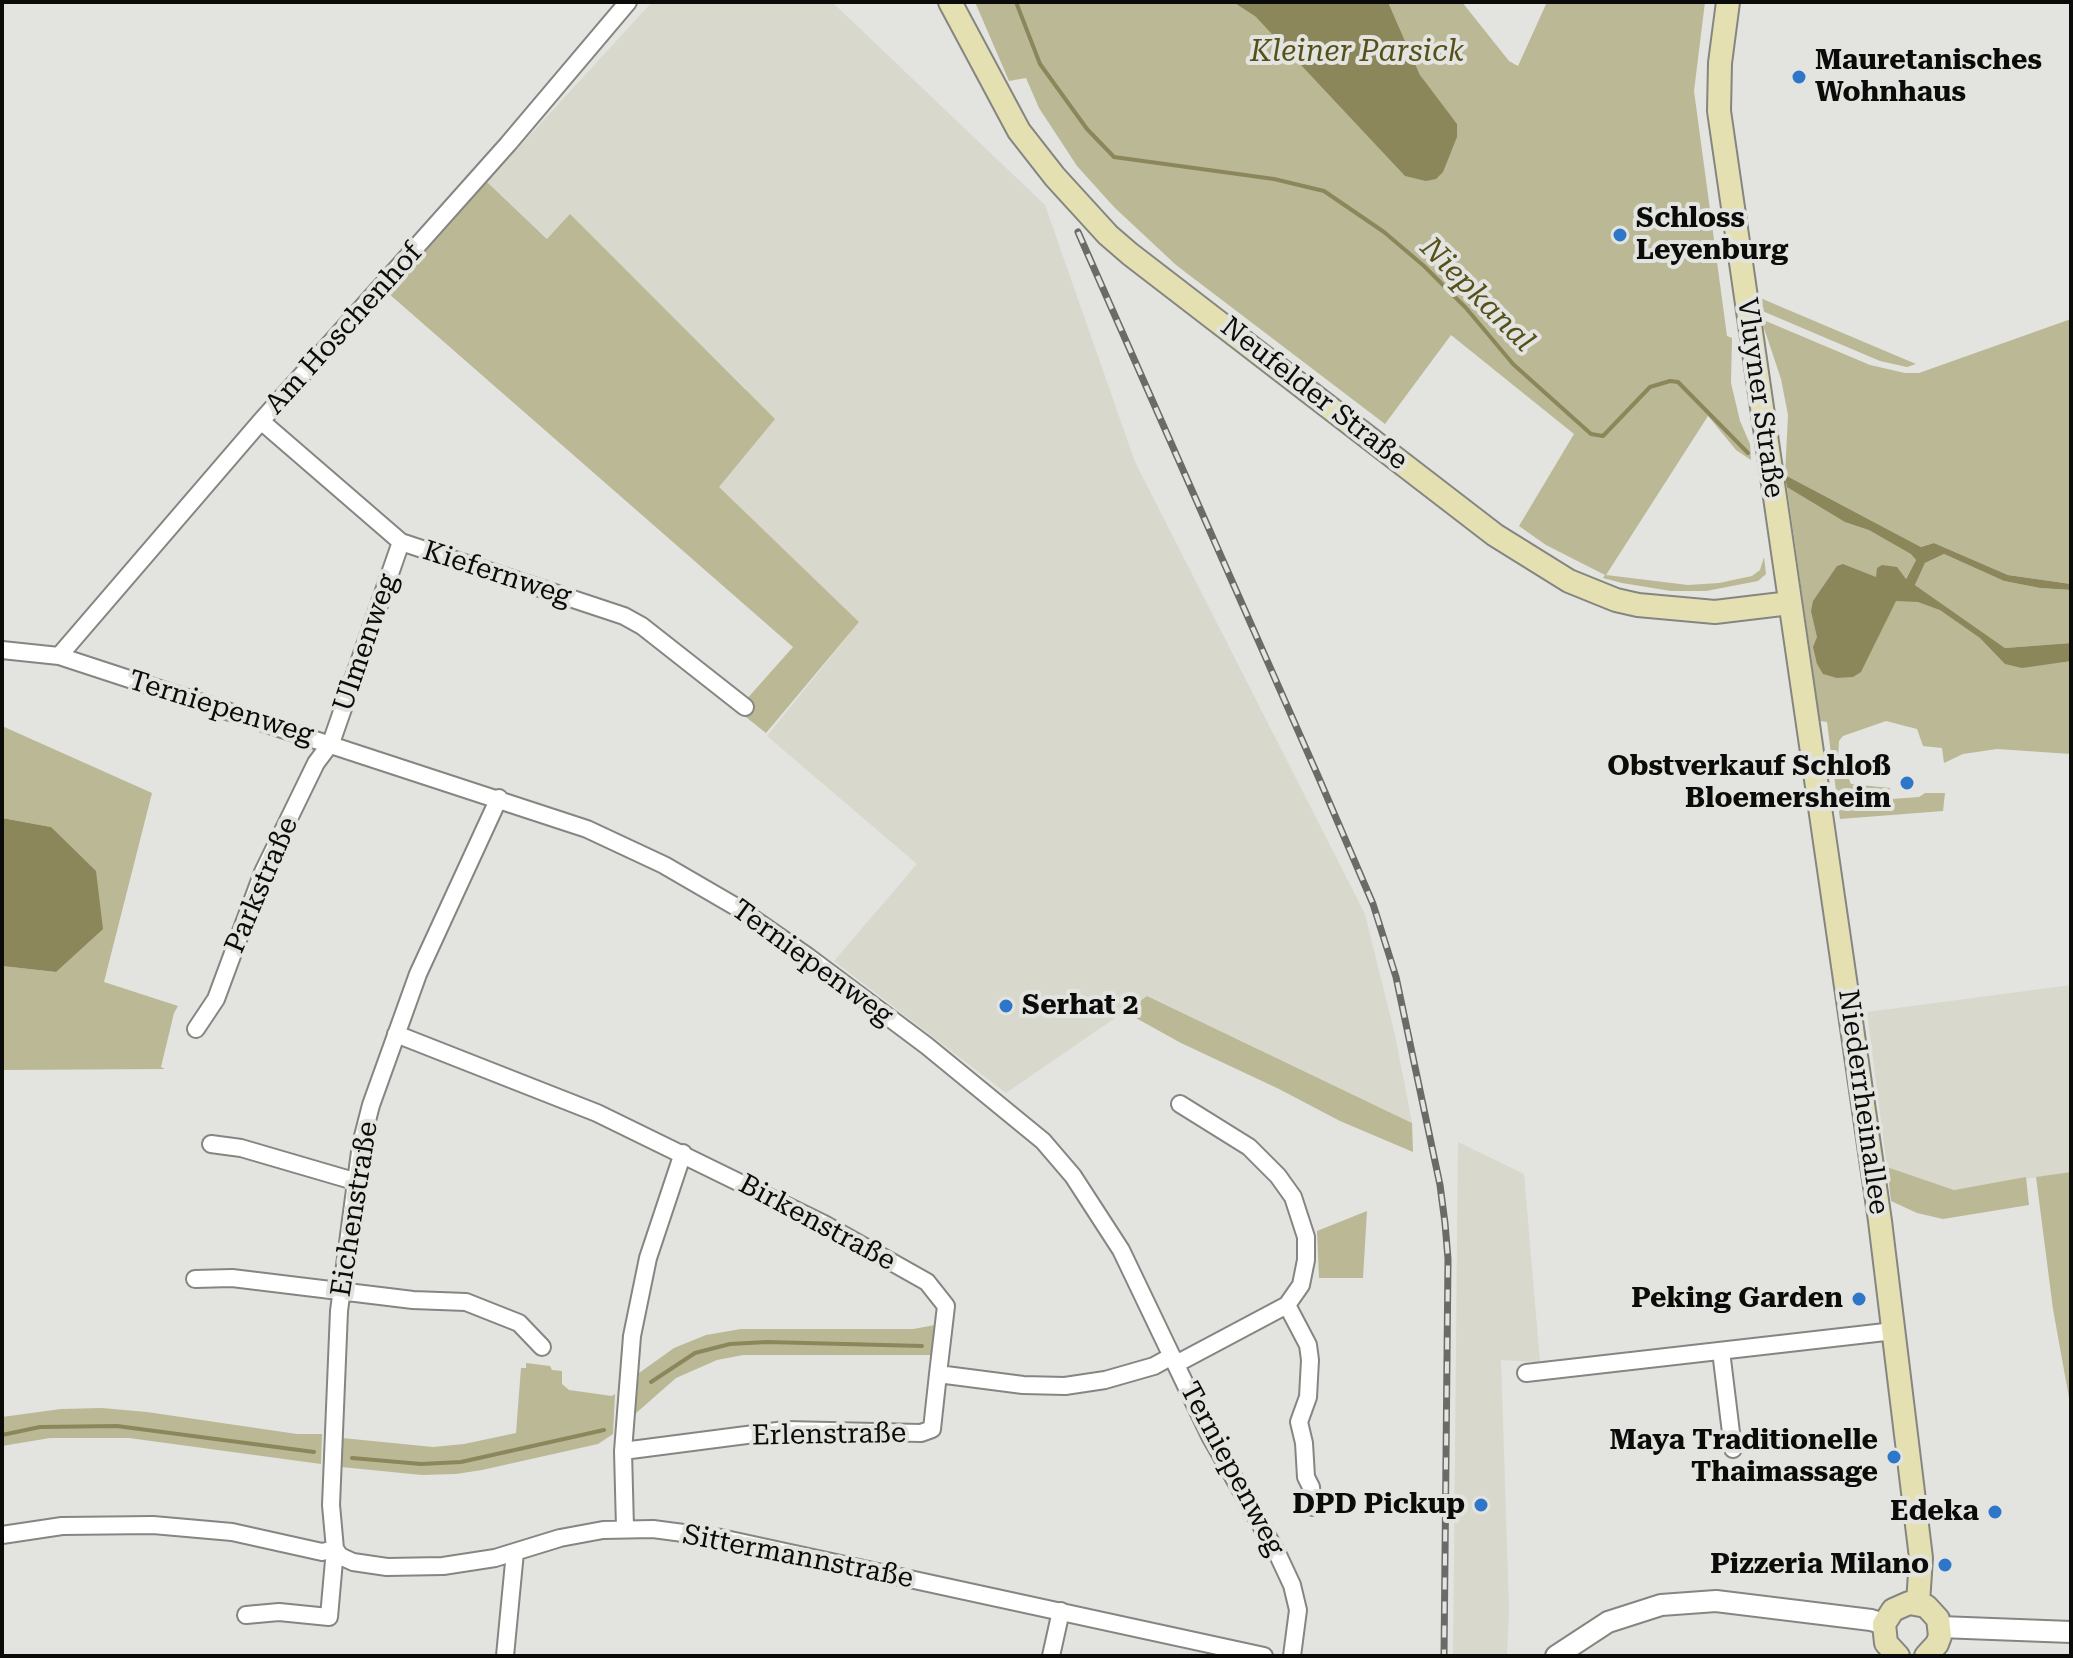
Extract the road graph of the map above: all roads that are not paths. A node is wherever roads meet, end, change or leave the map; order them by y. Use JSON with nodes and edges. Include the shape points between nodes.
{"nodes":[{"id":1,"x":628,"y":2,"type":"edge"},
{"id":2,"x":950,"y":2,"type":"edge"},
{"id":3,"x":1728,"y":2,"type":"edge"},
{"id":4,"x":261,"y":421,"type":"junction"},
{"id":5,"x":401,"y":542,"type":"junction"},
{"id":6,"x":1790,"y":603,"type":"junction"},
{"id":7,"x":2,"y":650,"type":"edge"},
{"id":8,"x":59,"y":656,"type":"junction"},
{"id":9,"x":745,"y":707,"type":"dead end"},
{"id":10,"x":331,"y":743,"type":"junction"},
{"id":11,"x":499,"y":798,"type":"junction"},
{"id":12,"x":196,"y":1029,"type":"dead end"},
{"id":13,"x":396,"y":1034,"type":"junction"},
{"id":14,"x":1180,"y":1104,"type":"dead end"},
{"id":15,"x":211,"y":1144,"type":"dead end"},
{"id":16,"x":683,"y":1153,"type":"junction"},
{"id":17,"x":354,"y":1181,"type":"junction"},
{"id":18,"x":195,"y":1279,"type":"dead end"},
{"id":19,"x":341,"y":1290,"type":"junction"},
{"id":20,"x":1287,"y":1305,"type":"junction"},
{"id":21,"x":1894,"y":1331,"type":"junction"},
{"id":22,"x":542,"y":1347,"type":"dead end"},
{"id":23,"x":1721,"y":1351,"type":"junction"},
{"id":24,"x":1174,"y":1360,"type":"junction"},
{"id":25,"x":1526,"y":1373,"type":"dead end"},
{"id":26,"x":938,"y":1374,"type":"junction"},
{"id":27,"x":1733,"y":1449,"type":"dead end"},
{"id":28,"x":623,"y":1451,"type":"junction"},
{"id":29,"x":1313,"y":1507,"type":"dead end"},
{"id":30,"x":625,"y":1528,"type":"junction"},
{"id":31,"x":2,"y":1535,"type":"edge"},
{"id":32,"x":335,"y":1549,"type":"junction"},
{"id":33,"x":515,"y":1552,"type":"junction"},
{"id":34,"x":1918,"y":1603,"type":"junction"},
{"id":35,"x":1061,"y":1611,"type":"junction"},
{"id":36,"x":246,"y":1615,"type":"dead end"},
{"id":37,"x":1884,"y":1624,"type":"junction"},
{"id":38,"x":1940,"y":1627,"type":"junction"},
{"id":39,"x":2071,"y":1632,"type":"edge"},
{"id":40,"x":505,"y":1656,"type":"edge"},
{"id":41,"x":1051,"y":1656,"type":"edge"},
{"id":42,"x":1264,"y":1656,"type":"edge"},
{"id":43,"x":1292,"y":1656,"type":"edge"},
{"id":44,"x":1556,"y":1656,"type":"edge"},
{"id":45,"x":1898,"y":1656,"type":"edge"},
{"id":46,"x":1926,"y":1656,"type":"edge"}],
"edges":[{"from":1,"to":4,"type":"street","name":"Am Hoschenhof"},
{"from":2,"to":6,"type":"main road","name":"Neufelder Straße","via":[[1019,131],[1108,235],[1495,535],[1546,569],[1616,600],[1715,612]]},
{"from":3,"to":6,"type":"main road","name":"Vluyner Straße","via":[[1719,111]]},
{"from":4,"to":5,"type":"street","name":"Kiefernweg"},
{"from":4,"to":8,"type":"street","name":"Am Hoschenhof"},
{"from":5,"to":9,"type":"street","name":"Kiefernweg","via":[[624,616]]},
{"from":5,"to":10,"type":"street","name":"Ulmenweg"},
{"from":6,"to":21,"type":"main road","name":"Niederrheinallee"},
{"from":7,"to":8,"type":"street","name":"Terniepenweg"},
{"from":8,"to":10,"type":"street","name":"Terniepenweg"},
{"from":10,"to":11,"type":"street","name":"Terniepenweg"},
{"from":10,"to":12,"type":"street","name":"Parkstraße","via":[[270,858],[216,999]]},
{"from":11,"to":13,"type":"street","name":"Eichenstraße"},
{"from":11,"to":24,"type":"street","name":"Terniepenweg","via":[[587,829],[738,908],[1029,1128],[1073,1176],[1121,1250]]},
{"from":13,"to":16,"type":"street","name":"Birkenstraße","via":[[597,1113]]},
{"from":13,"to":17,"type":"street","name":"Eichenstraße","via":[[371,1105]]},
{"from":14,"to":20,"type":"street","via":[[1249,1147],[1293,1197],[1306,1237],[1306,1260],[1301,1285]]},
{"from":15,"to":17,"type":"street"},
{"from":16,"to":26,"type":"street","name":"Birkenstraße","via":[[927,1282],[946,1306]]},
{"from":16,"to":28,"type":"street","via":[[648,1258],[632,1336]]},
{"from":17,"to":19,"type":"street","name":"Eichenstraße"},
{"from":18,"to":19,"type":"street"},
{"from":19,"to":22,"type":"street","via":[[466,1302],[519,1323]]},
{"from":19,"to":32,"type":"street","name":"Eichenstraße","via":[[331,1505]]},
{"from":20,"to":24,"type":"street"},
{"from":20,"to":29,"type":"street","via":[[1310,1360],[1308,1397],[1299,1422]]},
{"from":21,"to":23,"type":"street"},
{"from":21,"to":34,"type":"main road","name":"Niederrheinallee","via":[[1921,1558]]},
{"from":23,"to":25,"type":"street"},
{"from":23,"to":27,"type":"street"},
{"from":24,"to":26,"type":"street","via":[[1065,1386]]},
{"from":24,"to":43,"type":"street","name":"Terniepenweg","via":[[1292,1585],[1298,1610]]},
{"from":26,"to":28,"type":"street","name":"Erlenstraße","via":[[932,1429],[921,1433],[785,1430]]},
{"from":28,"to":30,"type":"street"},
{"from":30,"to":33,"type":"street","name":"Sittermannstraße","via":[[560,1538]]},
{"from":30,"to":35,"type":"street","name":"Sittermannstraße","via":[[721,1538]]},
{"from":31,"to":32,"type":"street","name":"Sittermannstraße","via":[[62,1526],[153,1525],[232,1532],[322,1552]]},
{"from":32,"to":33,"type":"street","name":"Sittermannstraße","via":[[353,1562],[387,1567],[443,1566]]},
{"from":32,"to":36,"type":"street","via":[[329,1617]]},
{"from":33,"to":40,"type":"street"},
{"from":34,"to":37,"type":"main road","via":[[1901,1605]]},
{"from":34,"to":38,"type":"main road","via":[[1933,1612]]},
{"from":35,"to":41,"type":"street"},
{"from":35,"to":42,"type":"street","name":"Sittermannstraße"},
{"from":37,"to":44,"type":"street","via":[[1716,1601],[1661,1605],[1608,1622]]},
{"from":37,"to":45,"type":"main road","via":[[1886,1643]]},
{"from":38,"to":39,"type":"street"},
{"from":38,"to":46,"type":"main road","via":[[1937,1644]]}]}
